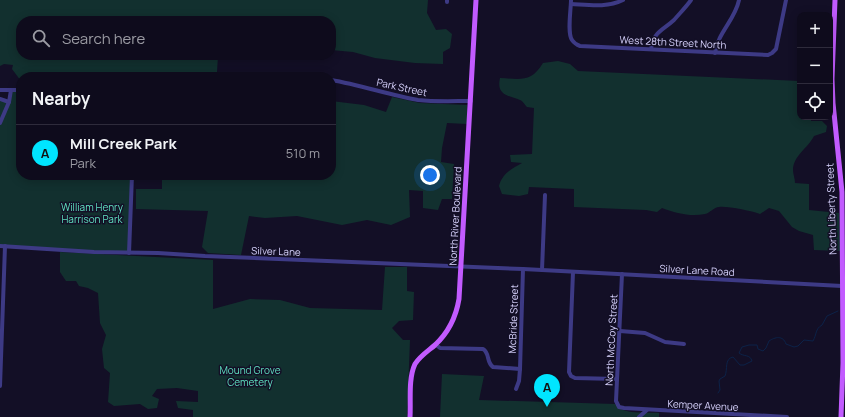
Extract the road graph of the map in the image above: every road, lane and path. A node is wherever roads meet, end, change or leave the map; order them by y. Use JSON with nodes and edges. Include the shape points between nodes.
{"nodes":[{"id":1,"x":476,"y":0,"type":"edge"},
{"id":2,"x":623,"y":0,"type":"edge"},
{"id":3,"x":691,"y":0,"type":"edge"},
{"id":4,"x":740,"y":0,"type":"edge"},
{"id":5,"x":786,"y":0,"type":"edge"},
{"id":6,"x":835,"y":0,"type":"edge"},
{"id":7,"x":571,"y":2,"type":"edge"},
{"id":8,"x":652,"y":50,"type":"junction"},
{"id":9,"x":715,"y":52,"type":"junction"},
{"id":10,"x":336,"y":81,"type":"edge"},
{"id":11,"x":0,"y":90,"type":"edge"},
{"id":12,"x":11,"y":90,"type":"junction"},
{"id":13,"x":16,"y":90,"type":"edge"},
{"id":14,"x":0,"y":99,"type":"edge"},
{"id":15,"x":471,"y":101,"type":"junction"},
{"id":16,"x":9,"y":102,"type":"junction"},
{"id":17,"x":0,"y":123,"type":"edge"},
{"id":18,"x":132,"y":180,"type":"edge"},
{"id":19,"x":545,"y":195,"type":"dead end"},
{"id":20,"x":0,"y":246,"type":"edge"},
{"id":21,"x":5,"y":246,"type":"junction"},
{"id":22,"x":129,"y":253,"type":"junction"},
{"id":23,"x":461,"y":267,"type":"junction"},
{"id":24,"x":523,"y":269,"type":"junction"},
{"id":25,"x":542,"y":270,"type":"junction"},
{"id":26,"x":551,"y":270,"type":"joint"},
{"id":27,"x":573,"y":272,"type":"junction"},
{"id":28,"x":622,"y":274,"type":"junction"},
{"id":29,"x":842,"y":286,"type":"junction"},
{"id":30,"x":620,"y":331,"type":"junction"},
{"id":31,"x":435,"y":344,"type":"junction"},
{"id":32,"x":684,"y":344,"type":"dead end"},
{"id":33,"x":520,"y":369,"type":"junction"},
{"id":34,"x":617,"y":379,"type":"junction"},
{"id":35,"x":0,"y":386,"type":"edge"},
{"id":36,"x":516,"y":389,"type":"dead end"},
{"id":37,"x":618,"y":406,"type":"joint"},
{"id":38,"x":647,"y":410,"type":"junction"},
{"id":39,"x":410,"y":417,"type":"edge"},
{"id":40,"x":639,"y":417,"type":"edge"},
{"id":41,"x":787,"y":417,"type":"edge"},
{"id":42,"x":841,"y":417,"type":"edge"}],
"edges":[{"from":1,"to":15,"type":"main road","name":"North River Boulevard"},
{"from":2,"to":7,"type":"street","via":[[594,6]]},
{"from":3,"to":8,"type":"street","via":[[673,21],[657,33]]},
{"from":4,"to":9,"type":"street","via":[[731,21],[718,38]]},
{"from":5,"to":9,"type":"street","name":"West 28th Street North","via":[[776,49],[770,54]]},
{"from":6,"to":29,"type":"main road","name":"North Liberty Street","via":[[832,79],[842,192]]},
{"from":7,"to":8,"type":"street","name":"West 28th Street North","via":[[570,35],[576,44]]},
{"from":8,"to":9,"type":"street","name":"West 28th Street North"},
{"from":10,"to":15,"type":"street","name":"Park Street","via":[[420,100]]},
{"from":11,"to":12,"type":"street"},
{"from":12,"to":13,"type":"street"},
{"from":12,"to":16,"type":"street"},
{"from":14,"to":16,"type":"street"},
{"from":15,"to":23,"type":"main road","name":"North River Boulevard"},
{"from":16,"to":17,"type":"street"},
{"from":18,"to":22,"type":"street"},
{"from":19,"to":25,"type":"street"},
{"from":20,"to":21,"type":"street","name":"Silver Lane"},
{"from":21,"to":22,"type":"street","name":"Silver Lane"},
{"from":21,"to":35,"type":"street"},
{"from":22,"to":23,"type":"street","name":"Silver Lane"},
{"from":23,"to":24,"type":"street","name":"Silver Lane"},
{"from":23,"to":31,"type":"main road","name":"North River Boulevard","via":[[455,317],[446,334]]},
{"from":24,"to":25,"type":"street","name":"Silver Lane"},
{"from":24,"to":33,"type":"street","name":"McBride Street"},
{"from":25,"to":26,"type":"street","name":"Silver Lane"},
{"from":26,"to":27,"type":"street","name":"Silver Lane Road"},
{"from":27,"to":28,"type":"street","name":"Silver Lane Road"},
{"from":27,"to":34,"type":"street","via":[[569,372],[575,378]]},
{"from":28,"to":29,"type":"street","name":"Silver Lane Road"},
{"from":28,"to":30,"type":"street","name":"North McCoy Street"},
{"from":29,"to":42,"type":"main road","name":"North Liberty Street"},
{"from":30,"to":32,"type":"street","via":[[645,333],[665,342]]},
{"from":30,"to":34,"type":"street","name":"North McCoy Street"},
{"from":31,"to":33,"type":"street","via":[[440,348],[483,349],[487,352],[493,368]]},
{"from":31,"to":39,"type":"main road","name":"North River Boulevard","via":[[420,358],[414,368]]},
{"from":33,"to":36,"type":"street","name":"McBride Street"},
{"from":34,"to":37,"type":"street","name":"North McCoy Street"},
{"from":37,"to":38,"type":"street","name":"Kemper Avenue"},
{"from":38,"to":40,"type":"street"},
{"from":38,"to":41,"type":"street","name":"Kemper Avenue"}]}
